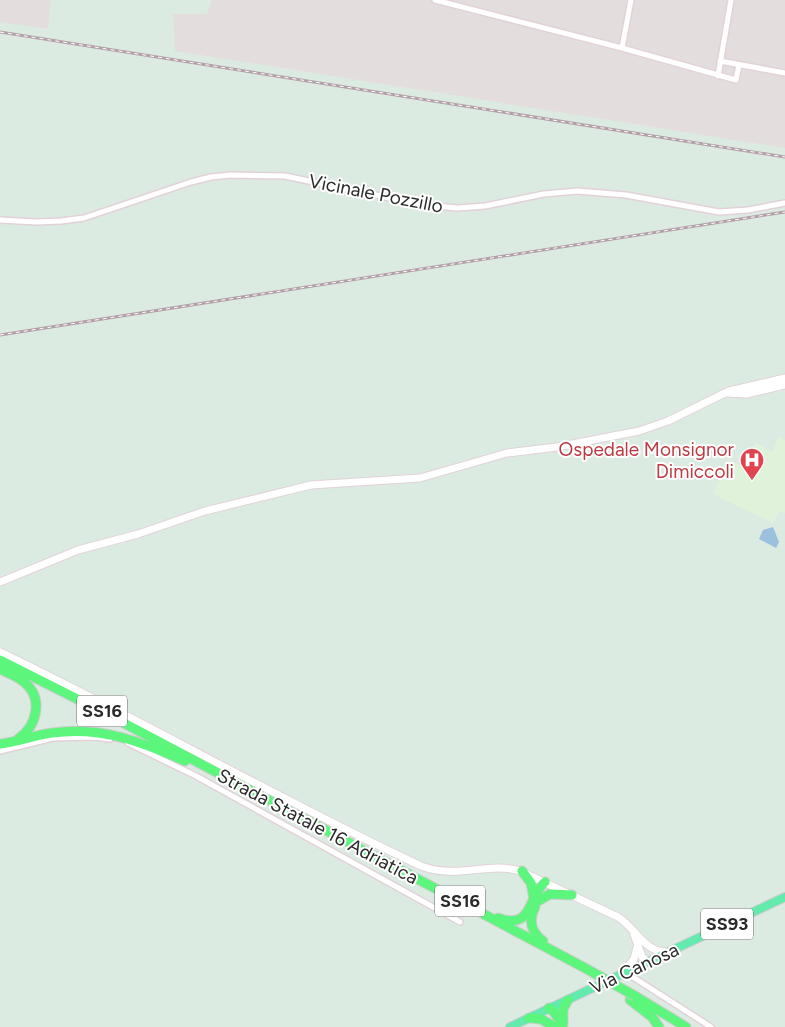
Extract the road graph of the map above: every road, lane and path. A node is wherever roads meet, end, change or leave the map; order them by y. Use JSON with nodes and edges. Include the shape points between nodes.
{"nodes":[{"id":1,"x":435,"y":0,"type":"edge"},
{"id":2,"x":631,"y":0,"type":"edge"},
{"id":3,"x":730,"y":0,"type":"edge"},
{"id":4,"x":622,"y":48,"type":"junction"},
{"id":5,"x":720,"y":61,"type":"junction"},
{"id":6,"x":739,"y":65,"type":"junction"},
{"id":7,"x":785,"y":73,"type":"edge"},
{"id":8,"x":718,"y":76,"type":"junction"},
{"id":9,"x":785,"y":203,"type":"edge"},
{"id":10,"x":0,"y":220,"type":"edge"},
{"id":11,"x":785,"y":378,"type":"edge"},
{"id":12,"x":785,"y":385,"type":"edge"},
{"id":13,"x":726,"y":393,"type":"junction"},
{"id":14,"x":0,"y":582,"type":"edge"},
{"id":15,"x":0,"y":652,"type":"edge"},
{"id":16,"x":0,"y":660,"type":"edge"},
{"id":17,"x":0,"y":668,"type":"edge"},
{"id":18,"x":14,"y":742,"type":"junction"},
{"id":19,"x":0,"y":744,"type":"edge"},
{"id":20,"x":0,"y":751,"type":"edge"},
{"id":21,"x":186,"y":761,"type":"junction"},
{"id":22,"x":332,"y":836,"type":"junction"},
{"id":23,"x":522,"y":871,"type":"junction"},
{"id":24,"x":545,"y":882,"type":"junction"},
{"id":25,"x":448,"y":895,"type":"junction"},
{"id":26,"x":572,"y":895,"type":"junction"},
{"id":27,"x":785,"y":897,"type":"edge"},
{"id":28,"x":536,"y":900,"type":"junction"},
{"id":29,"x":460,"y":922,"type":"dead end"},
{"id":30,"x":640,"y":944,"type":"junction"},
{"id":31,"x":668,"y":952,"type":"junction"},
{"id":32,"x":570,"y":960,"type":"junction"},
{"id":33,"x":648,"y":962,"type":"junction"},
{"id":34,"x":582,"y":970,"type":"junction"},
{"id":35,"x":622,"y":974,"type":"junction"},
{"id":36,"x":633,"y":998,"type":"junction"},
{"id":37,"x":568,"y":1000,"type":"junction"},
{"id":38,"x":549,"y":1008,"type":"junction"},
{"id":39,"x":529,"y":1018,"type":"junction"},
{"id":40,"x":560,"y":1026,"type":"edge"},
{"id":41,"x":510,"y":1027,"type":"edge"},
{"id":42,"x":659,"y":1027,"type":"edge"},
{"id":43,"x":675,"y":1027,"type":"edge"},
{"id":44,"x":686,"y":1027,"type":"edge"},
{"id":45,"x":711,"y":1027,"type":"edge"}],
"edges":[{"from":1,"to":4,"type":"street"},
{"from":2,"to":4,"type":"street"},
{"from":3,"to":5,"type":"street"},
{"from":4,"to":8,"type":"street"},
{"from":5,"to":6,"type":"street"},
{"from":5,"to":8,"type":"street"},
{"from":6,"to":7,"type":"street"},
{"from":6,"to":8,"type":"street","via":[[736,80]]},
{"from":9,"to":10,"type":"street","name":"Vicinale Pozzillo","via":[[719,212],[626,195],[576,191],[458,208],[423,205],[285,176],[230,175],[191,182],[84,218],[37,222]]},
{"from":11,"to":13,"type":"street"},
{"from":12,"to":13,"type":"street","via":[[746,394]]},
{"from":13,"to":14,"type":"street","via":[[639,431],[506,453],[420,478],[311,485],[205,511],[78,550]]},
{"from":15,"to":23,"type":"street","via":[[421,866],[448,872],[505,868]]},
{"from":16,"to":22,"type":"highway","name":"Strada Statale 16 Adriatica","number":"SS16"},
{"from":17,"to":18,"type":"highway","number":"SS16","via":[[27,684],[36,703],[30,728]]},
{"from":17,"to":21,"type":"highway","name":"Strada Statale 16 Adriatica","number":"SS16","via":[[50,690]]},
{"from":18,"to":19,"type":"highway","number":"SS16"},
{"from":18,"to":21,"type":"highway","number":"SS16","via":[[55,733],[97,732],[137,741]]},
{"from":20,"to":29,"type":"street","via":[[68,737],[128,743],[196,776]]},
{"from":21,"to":22,"type":"highway","name":"Strada Statale 16 Adriatica","number":"SS16"},
{"from":22,"to":25,"type":"highway","name":"Strada Statale 16 Adriatica","number":"SS16"},
{"from":22,"to":34,"type":"highway","name":"Strada Statale 16 Adriatica","number":"SS16"},
{"from":23,"to":24,"type":"street"},
{"from":23,"to":28,"type":"highway"},
{"from":24,"to":26,"type":"street"},
{"from":24,"to":28,"type":"highway","number":"SS16","via":[[540,886]]},
{"from":25,"to":28,"type":"highway","number":"SS16","via":[[507,920],[524,915]]},
{"from":25,"to":32,"type":"highway","name":"Strada Statale 16 Adriatica","number":"SS16"},
{"from":26,"to":28,"type":"highway","via":[[550,894]]},
{"from":26,"to":30,"type":"street","via":[[618,917],[633,931]]},
{"from":27,"to":31,"type":"main road","name":"Via Canosa","number":"SS93"},
{"from":28,"to":32,"type":"highway","number":"SS16","via":[[531,916],[535,933]]},
{"from":30,"to":31,"type":"street"},
{"from":30,"to":33,"type":"street","via":[[643,959]]},
{"from":30,"to":35,"type":"street","via":[[634,959]]},
{"from":31,"to":33,"type":"main road","name":"Via Canosa","number":"SS93"},
{"from":32,"to":34,"type":"highway","name":"Strada Statale 16 Adriatica","number":"SS16"},
{"from":33,"to":35,"type":"main road","name":"Via Canosa","number":"SS93"},
{"from":34,"to":36,"type":"highway","name":"Strada Statale 16 Adriatica","number":"SS16"},
{"from":35,"to":37,"type":"main road","name":"Via Canosa","number":"SS93"},
{"from":35,"to":45,"type":"street"},
{"from":36,"to":42,"type":"highway","number":"SS16"},
{"from":36,"to":43,"type":"highway","name":"Strada Statale 16 Adriatica","number":"SS16"},
{"from":36,"to":44,"type":"highway","name":"Strada Statale 16 Adriatica","number":"SS16"},
{"from":37,"to":38,"type":"main road","name":"Via Canosa","number":"SS93"},
{"from":37,"to":40,"type":"highway","via":[[562,1010]]},
{"from":38,"to":39,"type":"main road","name":"Via Canosa","number":"SS93"},
{"from":38,"to":40,"type":"highway","via":[[550,1017]]},
{"from":39,"to":40,"type":"highway"},
{"from":39,"to":41,"type":"main road","name":"Via Canosa","number":"SS93"}]}
